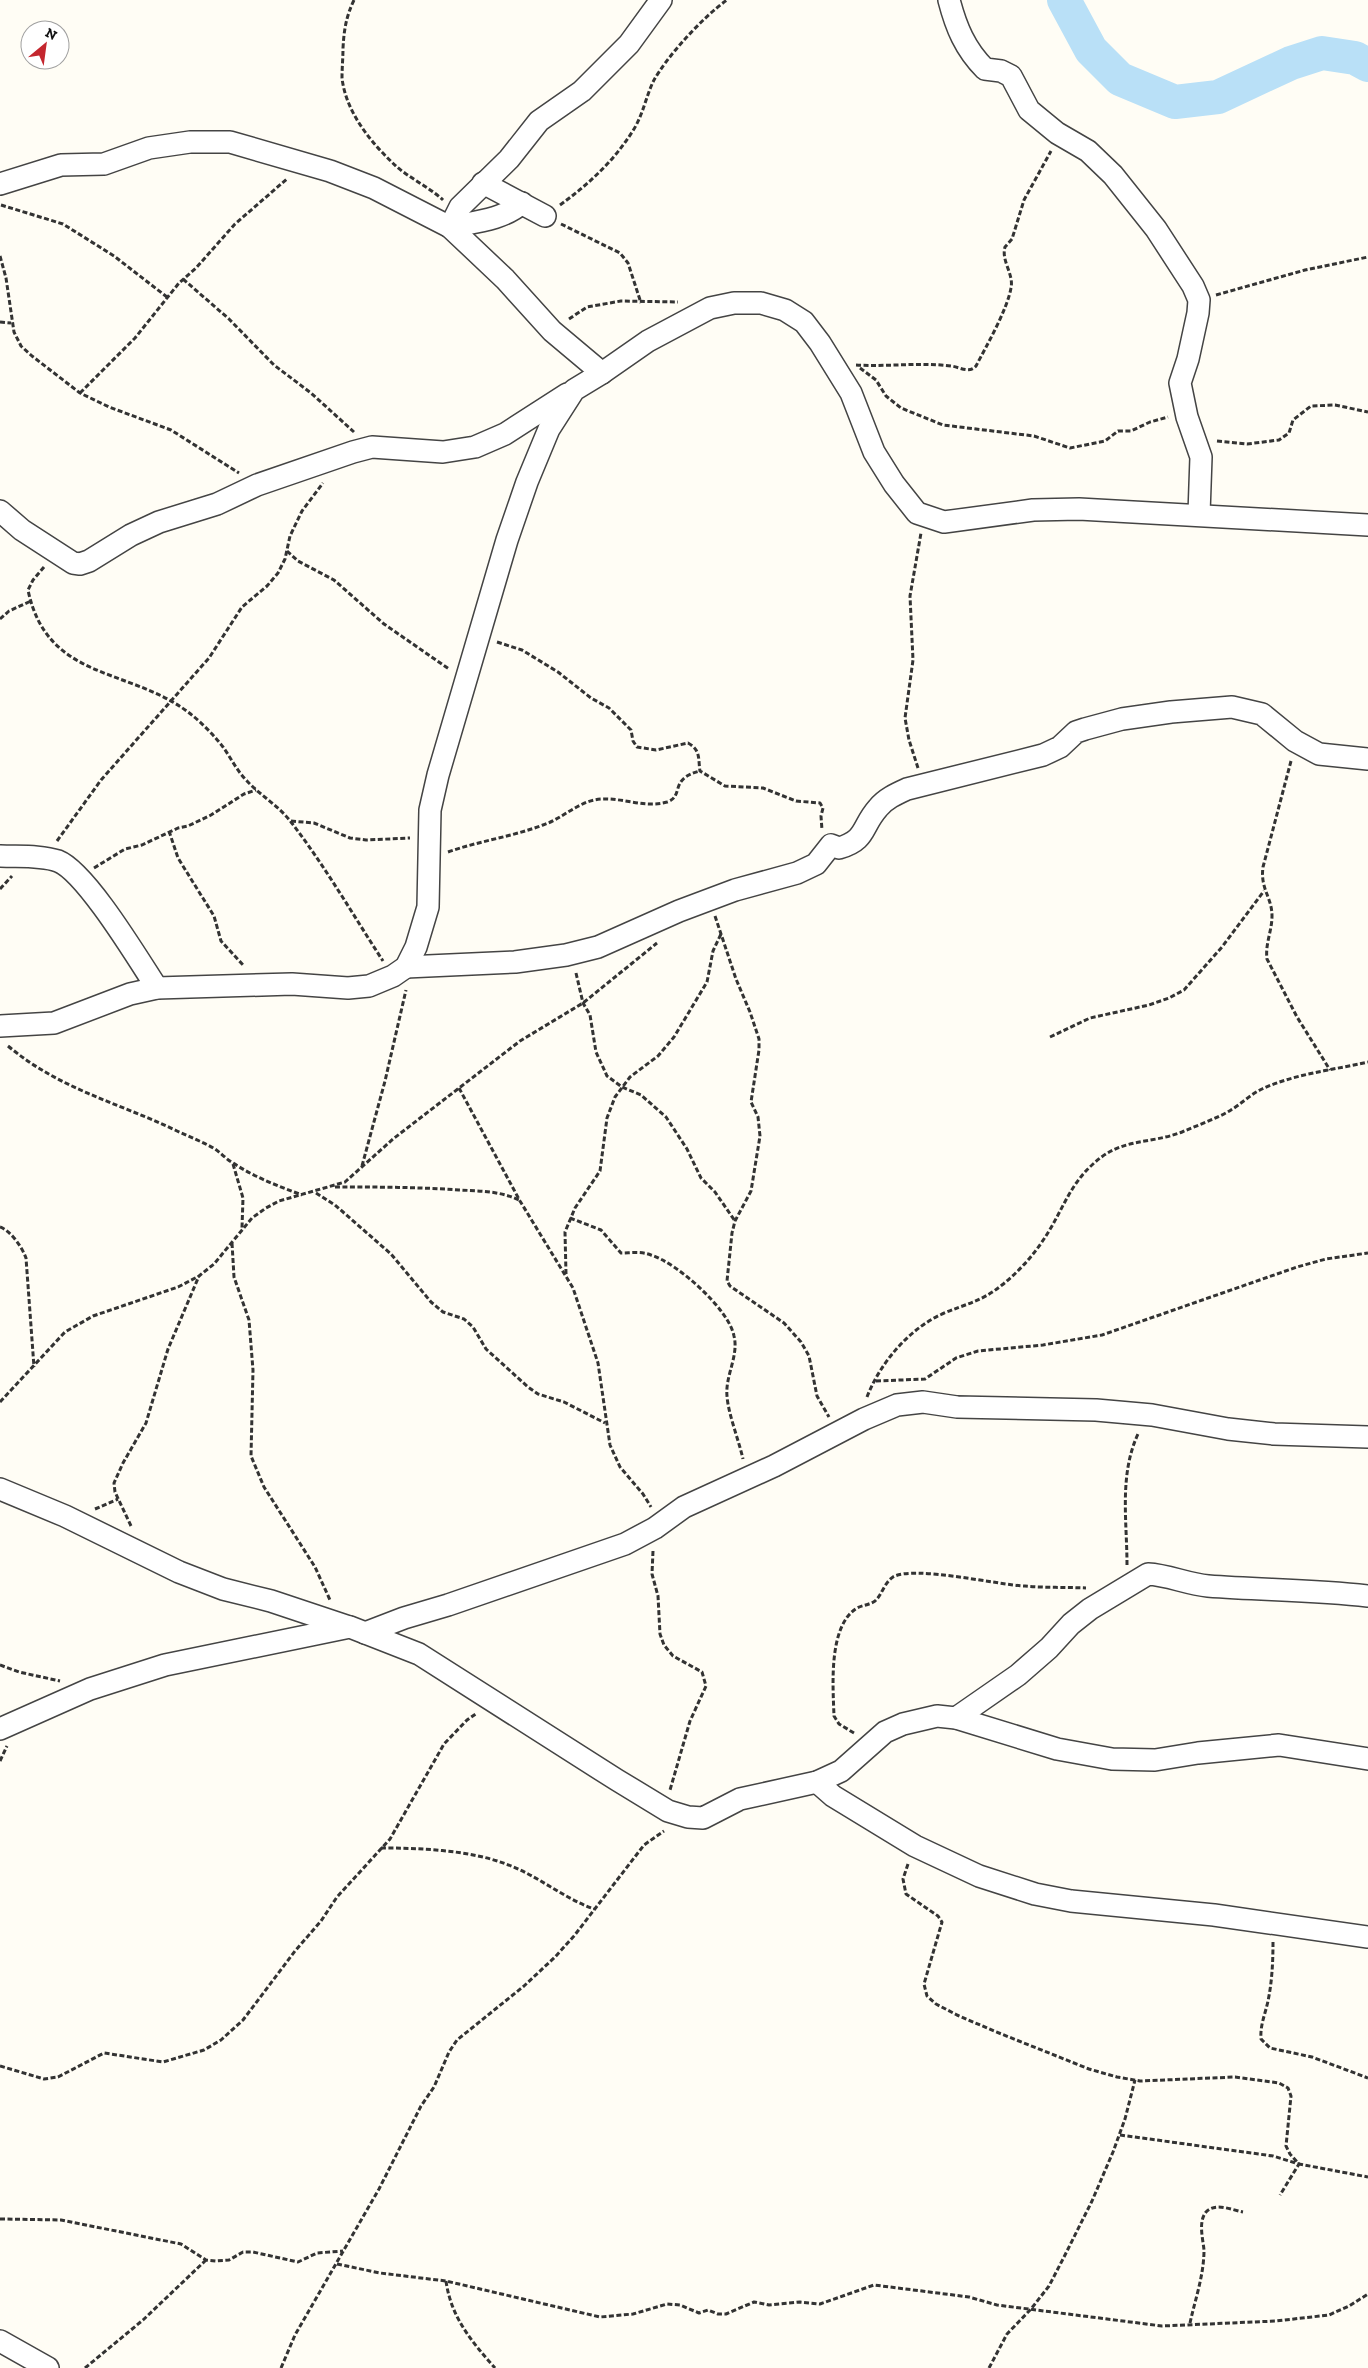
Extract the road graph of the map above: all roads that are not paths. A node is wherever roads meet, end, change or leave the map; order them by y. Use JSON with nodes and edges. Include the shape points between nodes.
{"nodes":[{"id":1,"x":661,"y":0,"type":"edge"},
{"id":2,"x":949,"y":0,"type":"edge"},
{"id":3,"x":483,"y":183,"type":"junction"},
{"id":4,"x":0,"y":184,"type":"edge"},
{"id":5,"x":522,"y":203,"type":"junction"},
{"id":6,"x":545,"y":216,"type":"road end"},
{"id":7,"x":453,"y":221,"type":"junction"},
{"id":8,"x":602,"y":374,"type":"junction"},
{"id":9,"x":574,"y":390,"type":"junction"},
{"id":10,"x":0,"y":511,"type":"edge"},
{"id":11,"x":1199,"y":514,"type":"junction"},
{"id":12,"x":1368,"y":525,"type":"edge"},
{"id":13,"x":1368,"y":759,"type":"edge"},
{"id":14,"x":0,"y":856,"type":"edge"},
{"id":15,"x":404,"y":970,"type":"junction"},
{"id":16,"x":157,"y":988,"type":"junction"},
{"id":17,"x":4,"y":1035,"type":"edge"},
{"id":18,"x":1368,"y":1437,"type":"edge"},
{"id":19,"x":0,"y":1489,"type":"edge"},
{"id":20,"x":1368,"y":1596,"type":"edge"},
{"id":21,"x":350,"y":1628,"type":"junction"},
{"id":22,"x":956,"y":1718,"type":"junction"},
{"id":23,"x":0,"y":1729,"type":"edge"},
{"id":24,"x":1368,"y":1759,"type":"edge"},
{"id":25,"x":817,"y":1782,"type":"junction"},
{"id":26,"x":1368,"y":1937,"type":"edge"},
{"id":27,"x":0,"y":2341,"type":"edge"},
{"id":28,"x":48,"y":2368,"type":"edge"}],
"edges":[{"from":1,"to":3,"type":"street","via":[[629,44],[582,91],[539,121]]},
{"from":2,"to":11,"type":"street","via":[[957,28],[976,60],[985,69],[1011,76],[1029,110],[1045,124],[1088,150],[1133,198],[1194,286],[1199,300],[1180,383],[1201,457]]},
{"from":3,"to":5,"type":"street"},
{"from":3,"to":7,"type":"street"},
{"from":4,"to":7,"type":"street","via":[[61,165],[104,164],[149,148],[190,142],[230,142],[330,171]]},
{"from":5,"to":6,"type":"street"},
{"from":5,"to":7,"type":"street","via":[[514,210],[493,218]]},
{"from":7,"to":8,"type":"street","via":[[552,331]]},
{"from":8,"to":9,"type":"street"},
{"from":8,"to":11,"type":"street","via":[[648,341],[710,308],[734,303],[761,303],[785,310],[804,322],[820,343],[850,393],[879,460],[917,513],[944,522],[1032,510]]},
{"from":9,"to":10,"type":"street","via":[[506,434],[475,447],[442,452],[372,447],[257,485],[217,504],[152,525],[89,562],[80,564],[73,563],[22,530]]},
{"from":9,"to":15,"type":"street","via":[[549,429],[527,482],[452,721],[430,810],[428,907],[416,947]]},
{"from":11,"to":12,"type":"street"},
{"from":13,"to":15,"type":"street","via":[[1319,754],[1295,741],[1273,721],[1249,710],[1232,707],[1122,719],[1076,732],[1060,747],[1043,755],[923,784],[890,797],[877,809],[858,840],[839,848],[831,845],[816,864],[679,911],[598,947],[515,962]]},
{"from":14,"to":16,"type":"street","via":[[59,862],[73,871]]},
{"from":15,"to":16,"type":"street","via":[[369,986],[348,988],[292,984]]},
{"from":16,"to":17,"type":"street","via":[[130,994],[54,1023]]},
{"from":18,"to":21,"type":"street","via":[[1274,1434],[1152,1415],[1051,1408],[923,1402],[897,1405],[684,1507],[625,1544],[448,1605],[404,1618]]},
{"from":19,"to":21,"type":"street","via":[[223,1589]]},
{"from":20,"to":22,"type":"street","via":[[1205,1586],[1148,1574],[1090,1609],[1018,1675]]},
{"from":21,"to":23,"type":"street","via":[[173,1663],[90,1689]]},
{"from":21,"to":25,"type":"street","via":[[419,1654],[663,1807],[688,1817],[703,1818],[740,1799]]},
{"from":22,"to":24,"type":"street","via":[[1057,1749],[1112,1759],[1155,1760],[1279,1746]]},
{"from":22,"to":25,"type":"street","via":[[937,1716],[885,1732],[841,1771]]},
{"from":25,"to":26,"type":"street","via":[[833,1796],[915,1846],[978,1876],[1035,1894]]},
{"from":27,"to":28,"type":"street"}]}
